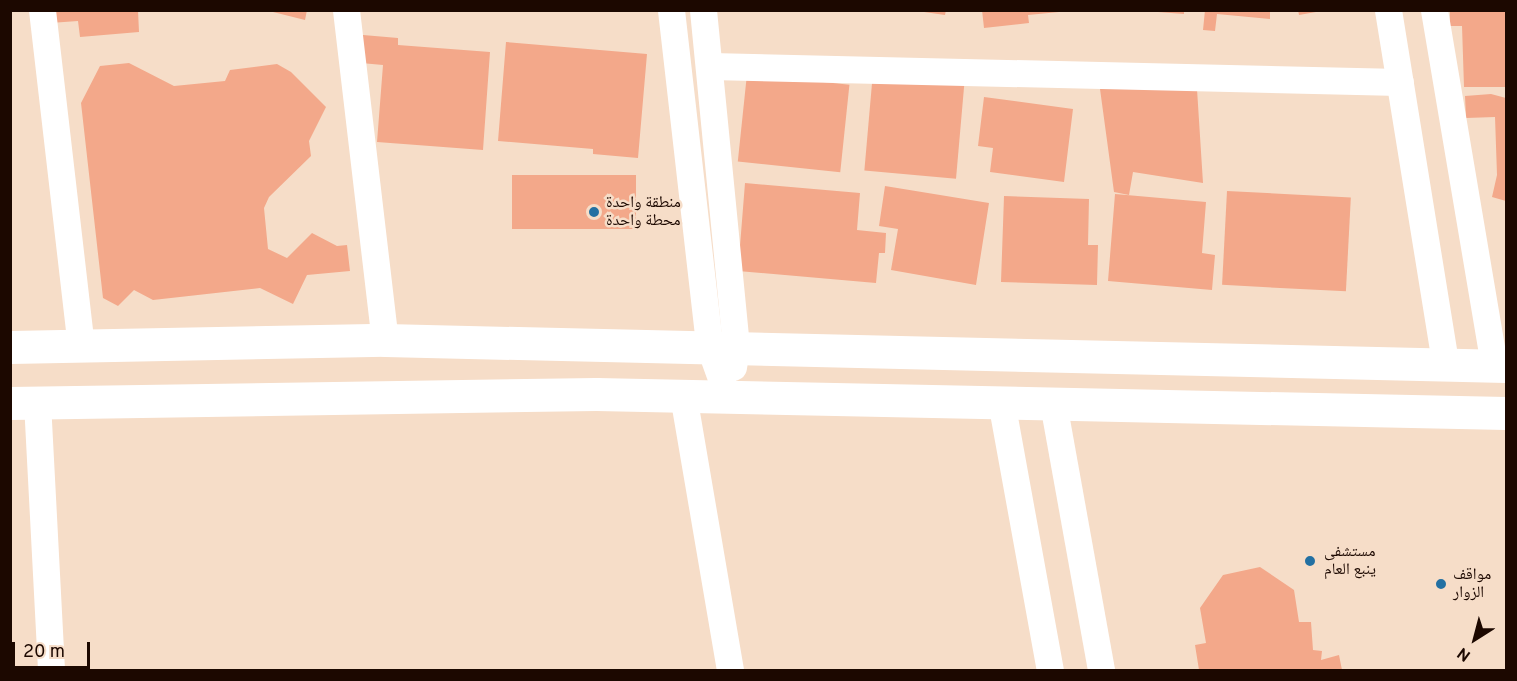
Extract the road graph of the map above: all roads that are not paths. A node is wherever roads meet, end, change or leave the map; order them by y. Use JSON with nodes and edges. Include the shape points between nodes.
{"nodes":[{"id":1,"x":42,"y":10,"type":"edge"},
{"id":2,"x":346,"y":10,"type":"edge"},
{"id":3,"x":671,"y":10,"type":"edge"},
{"id":4,"x":703,"y":10,"type":"edge"},
{"id":5,"x":1388,"y":10,"type":"edge"},
{"id":6,"x":1434,"y":10,"type":"edge"},
{"id":7,"x":710,"y":66,"type":"junction"},
{"id":8,"x":1400,"y":82,"type":"junction"},
{"id":9,"x":385,"y":340,"type":"junction"},
{"id":10,"x":555,"y":344,"type":"junction"},
{"id":11,"x":10,"y":346,"type":"edge"},
{"id":12,"x":81,"y":346,"type":"junction"},
{"id":13,"x":723,"y":346,"type":"junction"},
{"id":14,"x":1445,"y":363,"type":"junction"},
{"id":15,"x":1500,"y":366,"type":"edge"},
{"id":16,"x":558,"y":394,"type":"junction"},
{"id":17,"x":683,"y":395,"type":"junction"},
{"id":18,"x":728,"y":398,"type":"junction"},
{"id":19,"x":1001,"y":401,"type":"junction"},
{"id":20,"x":24,"y":403,"type":"edge"},
{"id":21,"x":1053,"y":403,"type":"junction"},
{"id":22,"x":1506,"y":413,"type":"edge"},
{"id":23,"x":51,"y":670,"type":"edge"},
{"id":24,"x":730,"y":670,"type":"edge"},
{"id":25,"x":1050,"y":670,"type":"edge"},
{"id":26,"x":1101,"y":670,"type":"edge"}],
"edges":[{"from":1,"to":12,"type":"street"},
{"from":2,"to":9,"type":"street"},
{"from":3,"to":13,"type":"street"},
{"from":4,"to":7,"type":"street"},
{"from":5,"to":8,"type":"street"},
{"from":6,"to":15,"type":"street"},
{"from":7,"to":8,"type":"street"},
{"from":7,"to":13,"type":"street"},
{"from":8,"to":14,"type":"street"},
{"from":9,"to":10,"type":"main road"},
{"from":9,"to":12,"type":"main road"},
{"from":10,"to":13,"type":"main road"},
{"from":10,"to":16,"type":"main road"},
{"from":11,"to":12,"type":"main road"},
{"from":13,"to":14,"type":"main road"},
{"from":13,"to":18,"type":"street"},
{"from":14,"to":15,"type":"main road"},
{"from":16,"to":17,"type":"main road"},
{"from":16,"to":20,"type":"main road"},
{"from":17,"to":18,"type":"main road"},
{"from":17,"to":24,"type":"street"},
{"from":18,"to":19,"type":"main road"},
{"from":19,"to":21,"type":"main road"},
{"from":19,"to":25,"type":"street"},
{"from":20,"to":23,"type":"street"},
{"from":21,"to":22,"type":"main road"},
{"from":21,"to":26,"type":"street"}]}
